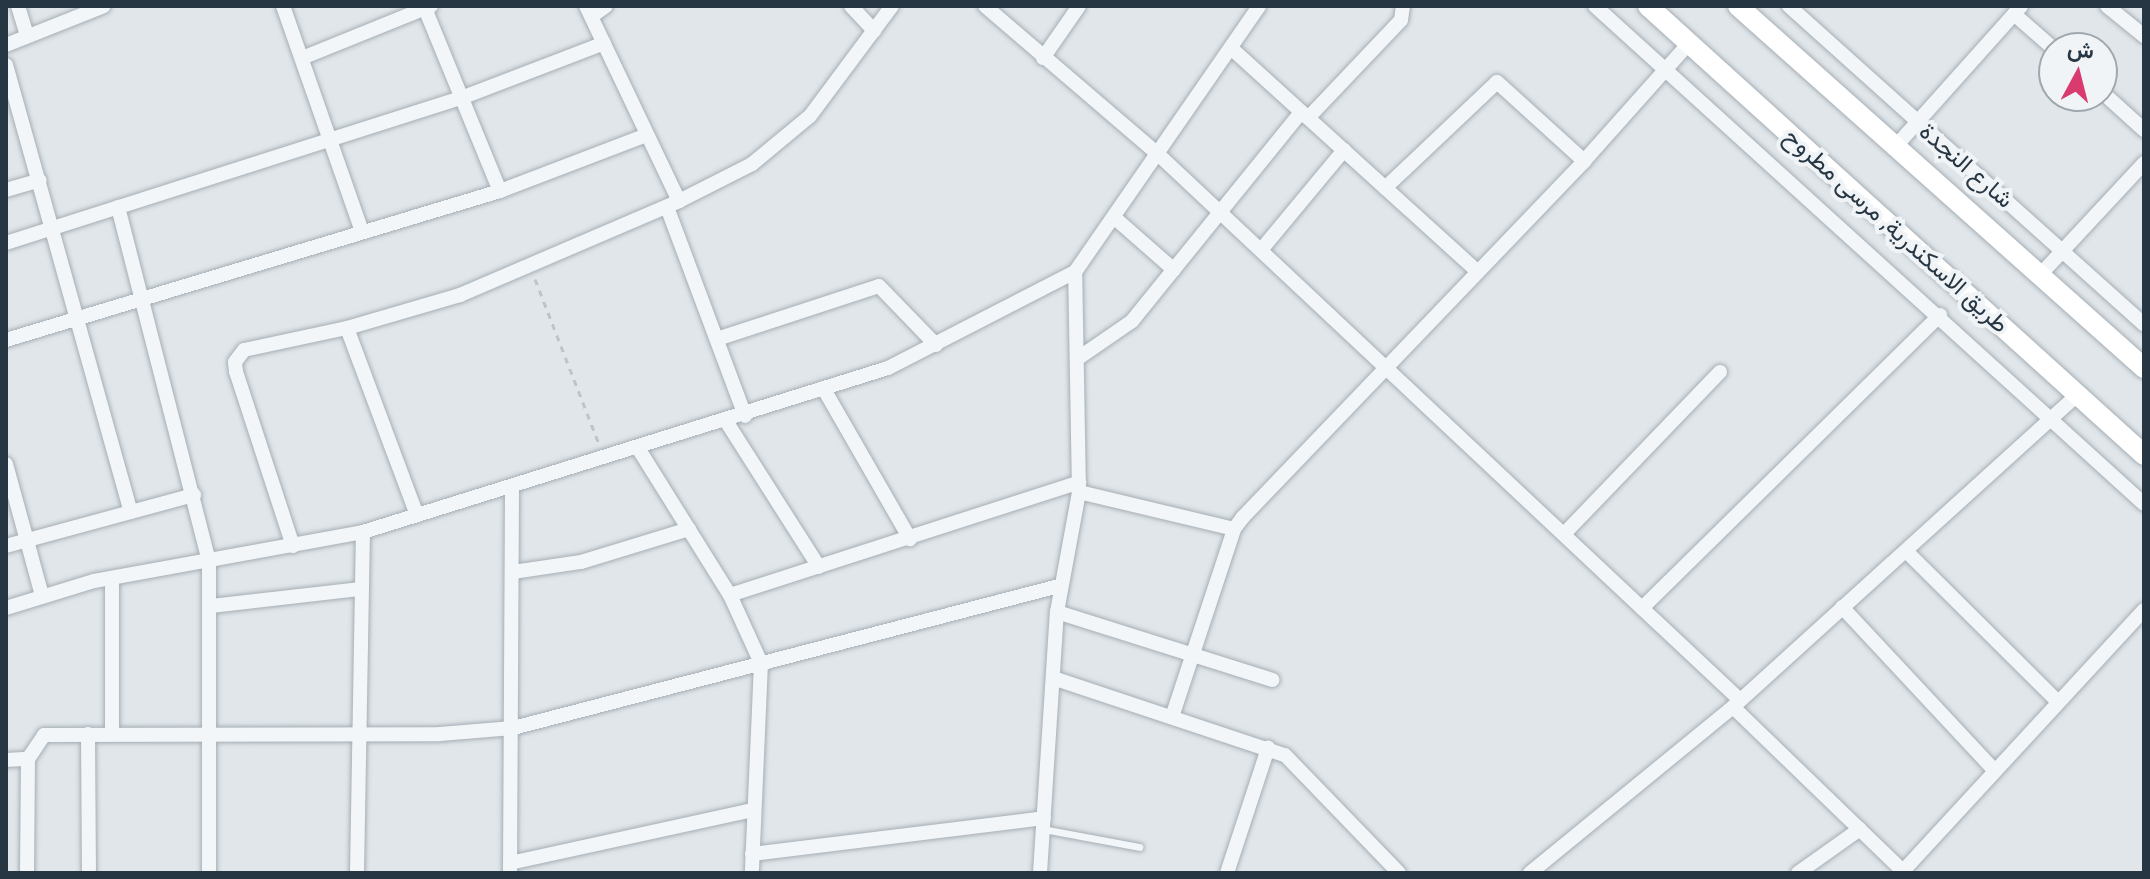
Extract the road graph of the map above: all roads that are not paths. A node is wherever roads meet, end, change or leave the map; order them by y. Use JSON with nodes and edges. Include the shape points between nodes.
{"nodes":[{"id":1,"x":18,"y":6,"type":"edge"},
{"id":2,"x":104,"y":6,"type":"edge"},
{"id":3,"x":283,"y":6,"type":"edge"},
{"id":4,"x":606,"y":6,"type":"edge"},
{"id":5,"x":851,"y":6,"type":"edge"},
{"id":6,"x":892,"y":6,"type":"edge"},
{"id":7,"x":985,"y":6,"type":"edge"},
{"id":8,"x":1079,"y":6,"type":"edge"},
{"id":9,"x":1259,"y":6,"type":"edge"},
{"id":10,"x":1403,"y":6,"type":"edge"},
{"id":11,"x":1595,"y":6,"type":"edge"},
{"id":12,"x":1648,"y":6,"type":"edge"},
{"id":13,"x":1738,"y":6,"type":"edge"},
{"id":14,"x":1789,"y":6,"type":"edge"},
{"id":15,"x":2107,"y":6,"type":"edge"},
{"id":16,"x":427,"y":7,"type":"edge"},
{"id":17,"x":2018,"y":10,"type":"edge"},
{"id":18,"x":589,"y":11,"type":"edge"},
{"id":19,"x":874,"y":31,"type":"junction"},
{"id":20,"x":2038,"y":32,"type":"edge"},
{"id":21,"x":27,"y":36,"type":"junction"},
{"id":22,"x":2144,"y":36,"type":"edge"},
{"id":23,"x":604,"y":43,"type":"junction"},
{"id":24,"x":1689,"y":43,"type":"junction"},
{"id":25,"x":6,"y":45,"type":"edge"},
{"id":26,"x":1231,"y":48,"type":"junction"},
{"id":27,"x":302,"y":58,"type":"junction"},
{"id":28,"x":1043,"y":58,"type":"junction"},
{"id":29,"x":6,"y":65,"type":"edge"},
{"id":30,"x":1666,"y":69,"type":"junction"},
{"id":31,"x":461,"y":98,"type":"junction"},
{"id":32,"x":2118,"y":106,"type":"edge"},
{"id":33,"x":1305,"y":115,"type":"junction"},
{"id":34,"x":1917,"y":123,"type":"junction"},
{"id":35,"x":2144,"y":130,"type":"edge"},
{"id":36,"x":647,"y":135,"type":"junction"},
{"id":37,"x":331,"y":140,"type":"junction"},
{"id":38,"x":1896,"y":146,"type":"junction"},
{"id":39,"x":1344,"y":150,"type":"junction"},
{"id":40,"x":1160,"y":156,"type":"junction"},
{"id":41,"x":1584,"y":161,"type":"junction"},
{"id":42,"x":2144,"y":163,"type":"edge"},
{"id":43,"x":40,"y":180,"type":"junction"},
{"id":44,"x":1385,"y":188,"type":"junction"},
{"id":45,"x":6,"y":190,"type":"edge"},
{"id":46,"x":500,"y":191,"type":"junction"},
{"id":47,"x":673,"y":204,"type":"junction"},
{"id":48,"x":118,"y":207,"type":"junction"},
{"id":49,"x":1222,"y":213,"type":"junction"},
{"id":50,"x":1116,"y":219,"type":"junction"},
{"id":51,"x":53,"y":228,"type":"junction"},
{"id":52,"x":362,"y":232,"type":"junction"},
{"id":53,"x":6,"y":243,"type":"edge"},
{"id":54,"x":1261,"y":250,"type":"junction"},
{"id":55,"x":2063,"y":251,"type":"junction"},
{"id":56,"x":1174,"y":270,"type":"junction"},
{"id":57,"x":1476,"y":270,"type":"junction"},
{"id":58,"x":1075,"y":272,"type":"junction"},
{"id":59,"x":2040,"y":275,"type":"junction"},
{"id":60,"x":142,"y":297,"type":"junction"},
{"id":61,"x":1940,"y":315,"type":"junction"},
{"id":62,"x":78,"y":317,"type":"junction"},
{"id":63,"x":2144,"y":324,"type":"edge"},
{"id":64,"x":347,"y":328,"type":"junction"},
{"id":65,"x":717,"y":339,"type":"junction"},
{"id":66,"x":6,"y":340,"type":"edge"},
{"id":67,"x":936,"y":345,"type":"junction"},
{"id":68,"x":1077,"y":359,"type":"junction"},
{"id":69,"x":1385,"y":367,"type":"junction"},
{"id":70,"x":2144,"y":368,"type":"edge"},
{"id":71,"x":1720,"y":372,"type":"dead end"},
{"id":72,"x":825,"y":391,"type":"junction"},
{"id":73,"x":2077,"y":395,"type":"junction"},
{"id":74,"x":745,"y":416,"type":"junction"},
{"id":75,"x":2051,"y":418,"type":"junction"},
{"id":76,"x":726,"y":421,"type":"junction"},
{"id":77,"x":638,"y":448,"type":"junction"},
{"id":78,"x":2144,"y":455,"type":"edge"},
{"id":79,"x":6,"y":464,"type":"edge"},
{"id":80,"x":512,"y":486,"type":"junction"},
{"id":81,"x":1079,"y":487,"type":"junction"},
{"id":82,"x":194,"y":495,"type":"junction"},
{"id":83,"x":2144,"y":504,"type":"edge"},
{"id":84,"x":131,"y":512,"type":"junction"},
{"id":85,"x":417,"y":515,"type":"junction"},
{"id":86,"x":689,"y":529,"type":"junction"},
{"id":87,"x":1234,"y":529,"type":"junction"},
{"id":88,"x":363,"y":532,"type":"junction"},
{"id":89,"x":1564,"y":534,"type":"junction"},
{"id":90,"x":910,"y":539,"type":"junction"},
{"id":91,"x":27,"y":540,"type":"junction"},
{"id":92,"x":6,"y":546,"type":"edge"},
{"id":93,"x":293,"y":546,"type":"junction"},
{"id":94,"x":1906,"y":551,"type":"junction"},
{"id":95,"x":209,"y":562,"type":"junction"},
{"id":96,"x":819,"y":567,"type":"junction"},
{"id":97,"x":513,"y":572,"type":"junction"},
{"id":98,"x":112,"y":578,"type":"junction"},
{"id":99,"x":1059,"y":586,"type":"junction"},
{"id":100,"x":361,"y":589,"type":"junction"},
{"id":101,"x":730,"y":595,"type":"junction"},
{"id":102,"x":42,"y":596,"type":"junction"},
{"id":103,"x":211,"y":606,"type":"junction"},
{"id":104,"x":1842,"y":607,"type":"junction"},
{"id":105,"x":6,"y":608,"type":"edge"},
{"id":106,"x":1642,"y":608,"type":"junction"},
{"id":107,"x":2144,"y":610,"type":"edge"},
{"id":108,"x":1057,"y":612,"type":"junction"},
{"id":109,"x":1192,"y":652,"type":"junction"},
{"id":110,"x":761,"y":663,"type":"junction"},
{"id":111,"x":1053,"y":678,"type":"junction"},
{"id":112,"x":1273,"y":680,"type":"dead end"},
{"id":113,"x":2058,"y":702,"type":"junction"},
{"id":114,"x":1736,"y":703,"type":"junction"},
{"id":115,"x":1172,"y":717,"type":"junction"},
{"id":116,"x":513,"y":728,"type":"junction"},
{"id":117,"x":209,"y":733,"type":"junction"},
{"id":118,"x":359,"y":733,"type":"junction"},
{"id":119,"x":88,"y":734,"type":"junction"},
{"id":120,"x":112,"y":734,"type":"junction"},
{"id":121,"x":1268,"y":748,"type":"junction"},
{"id":122,"x":28,"y":759,"type":"junction"},
{"id":123,"x":6,"y":760,"type":"edge"},
{"id":124,"x":1995,"y":771,"type":"junction"},
{"id":125,"x":753,"y":810,"type":"junction"},
{"id":126,"x":1043,"y":824,"type":"junction"},
{"id":127,"x":1860,"y":829,"type":"junction"},
{"id":128,"x":1139,"y":847,"type":"dead end"},
{"id":129,"x":752,"y":854,"type":"junction"},
{"id":130,"x":510,"y":868,"type":"edge"},
{"id":131,"x":1904,"y":872,"type":"edge"},
{"id":132,"x":27,"y":873,"type":"edge"},
{"id":133,"x":89,"y":873,"type":"edge"},
{"id":134,"x":209,"y":873,"type":"edge"},
{"id":135,"x":357,"y":873,"type":"edge"},
{"id":136,"x":752,"y":873,"type":"edge"},
{"id":137,"x":1040,"y":873,"type":"edge"},
{"id":138,"x":1227,"y":873,"type":"edge"},
{"id":139,"x":1399,"y":873,"type":"edge"},
{"id":140,"x":1530,"y":873,"type":"edge"},
{"id":141,"x":1798,"y":873,"type":"edge"}],
"edges":[{"from":1,"to":21,"type":"street"},
{"from":2,"to":21,"type":"street"},
{"from":3,"to":27,"type":"street"},
{"from":4,"to":18,"type":"street"},
{"from":5,"to":19,"type":"street"},
{"from":6,"to":19,"type":"street"},
{"from":7,"to":28,"type":"street"},
{"from":8,"to":28,"type":"street"},
{"from":9,"to":26,"type":"street"},
{"from":10,"to":33,"type":"street","via":[[1401,20]]},
{"from":11,"to":30,"type":"street"},
{"from":12,"to":24,"type":"main road","name":"طريق الاسكندرية, مرسى مطروح"},
{"from":13,"to":38,"type":"main road"},
{"from":14,"to":34,"type":"street","name":"شارع النجدة"},
{"from":15,"to":22,"type":"street"},
{"from":16,"to":27,"type":"street"},
{"from":16,"to":31,"type":"street"},
{"from":17,"to":20,"type":"street"},
{"from":17,"to":34,"type":"street"},
{"from":18,"to":23,"type":"street"},
{"from":19,"to":47,"type":"street","via":[[792,135],[759,159]]},
{"from":21,"to":25,"type":"street"},
{"from":23,"to":31,"type":"street"},
{"from":23,"to":36,"type":"street"},
{"from":24,"to":30,"type":"street"},
{"from":24,"to":73,"type":"main road","name":"طريق الاسكندرية, مرسى مطروح"},
{"from":26,"to":33,"type":"street"},
{"from":26,"to":40,"type":"street"},
{"from":27,"to":37,"type":"street"},
{"from":28,"to":40,"type":"street"},
{"from":29,"to":43,"type":"street"},
{"from":30,"to":41,"type":"street"},
{"from":30,"to":61,"type":"street"},
{"from":31,"to":37,"type":"street"},
{"from":31,"to":46,"type":"street"},
{"from":32,"to":35,"type":"street"},
{"from":33,"to":39,"type":"street"},
{"from":33,"to":49,"type":"street"},
{"from":34,"to":38,"type":"street"},
{"from":34,"to":55,"type":"street","name":"شارع النجدة"},
{"from":36,"to":46,"type":"street"},
{"from":36,"to":47,"type":"street"},
{"from":37,"to":48,"type":"street"},
{"from":37,"to":52,"type":"street"},
{"from":38,"to":59,"type":"main road"},
{"from":39,"to":44,"type":"street"},
{"from":39,"to":54,"type":"street"},
{"from":40,"to":49,"type":"street"},
{"from":40,"to":50,"type":"street"},
{"from":41,"to":44,"type":"street","via":[[1497,82]]},
{"from":41,"to":57,"type":"street"},
{"from":42,"to":55,"type":"street"},
{"from":43,"to":45,"type":"street"},
{"from":43,"to":51,"type":"street"},
{"from":44,"to":57,"type":"street"},
{"from":46,"to":52,"type":"street"},
{"from":47,"to":64,"type":"street","via":[[460,295]]},
{"from":47,"to":65,"type":"street"},
{"from":48,"to":51,"type":"street"},
{"from":48,"to":60,"type":"street"},
{"from":49,"to":54,"type":"street"},
{"from":49,"to":56,"type":"street"},
{"from":50,"to":56,"type":"street"},
{"from":50,"to":58,"type":"street"},
{"from":51,"to":53,"type":"street"},
{"from":51,"to":62,"type":"street"},
{"from":52,"to":60,"type":"street"},
{"from":54,"to":69,"type":"street"},
{"from":55,"to":59,"type":"street"},
{"from":55,"to":63,"type":"street","name":"شارع النجدة"},
{"from":56,"to":68,"type":"street","via":[[1121,332]]},
{"from":57,"to":69,"type":"street"},
{"from":58,"to":67,"type":"street"},
{"from":58,"to":68,"type":"street"},
{"from":59,"to":70,"type":"main road"},
{"from":60,"to":62,"type":"street"},
{"from":60,"to":82,"type":"street"},
{"from":61,"to":75,"type":"street"},
{"from":61,"to":106,"type":"street"},
{"from":62,"to":66,"type":"street"},
{"from":62,"to":84,"type":"street"},
{"from":64,"to":85,"type":"street"},
{"from":64,"to":93,"type":"street","via":[[244,350],[235,362]]},
{"from":65,"to":67,"type":"street","via":[[879,286]]},
{"from":65,"to":74,"type":"street"},
{"from":67,"to":72,"type":"street"},
{"from":68,"to":81,"type":"street"},
{"from":69,"to":87,"type":"street"},
{"from":69,"to":89,"type":"street"},
{"from":71,"to":89,"type":"street"},
{"from":72,"to":74,"type":"street"},
{"from":72,"to":90,"type":"street"},
{"from":73,"to":75,"type":"street"},
{"from":73,"to":78,"type":"main road","name":"طريق الاسكندرية, مرسى مطروح"},
{"from":74,"to":76,"type":"street"},
{"from":75,"to":83,"type":"street"},
{"from":75,"to":94,"type":"street"},
{"from":76,"to":77,"type":"street"},
{"from":76,"to":96,"type":"street"},
{"from":77,"to":80,"type":"street"},
{"from":77,"to":86,"type":"street"},
{"from":79,"to":91,"type":"street"},
{"from":80,"to":85,"type":"street"},
{"from":80,"to":97,"type":"street"},
{"from":81,"to":87,"type":"street"},
{"from":81,"to":90,"type":"street"},
{"from":81,"to":99,"type":"street"},
{"from":82,"to":84,"type":"street"},
{"from":82,"to":95,"type":"street"},
{"from":84,"to":91,"type":"street"},
{"from":85,"to":88,"type":"street"},
{"from":86,"to":97,"type":"street","via":[[581,562]]},
{"from":86,"to":101,"type":"street"},
{"from":87,"to":109,"type":"street"},
{"from":88,"to":93,"type":"street"},
{"from":88,"to":100,"type":"street"},
{"from":89,"to":106,"type":"street"},
{"from":90,"to":96,"type":"street"},
{"from":91,"to":92,"type":"street"},
{"from":91,"to":102,"type":"street"},
{"from":93,"to":95,"type":"street"},
{"from":94,"to":104,"type":"street"},
{"from":94,"to":113,"type":"street"},
{"from":95,"to":98,"type":"street"},
{"from":95,"to":103,"type":"street"},
{"from":96,"to":101,"type":"street"},
{"from":97,"to":116,"type":"street"},
{"from":98,"to":102,"type":"street"},
{"from":98,"to":120,"type":"street"},
{"from":99,"to":108,"type":"street"},
{"from":99,"to":110,"type":"street"},
{"from":100,"to":103,"type":"street"},
{"from":100,"to":118,"type":"street"},
{"from":101,"to":110,"type":"street"},
{"from":102,"to":105,"type":"street"},
{"from":103,"to":117,"type":"street"},
{"from":104,"to":114,"type":"street"},
{"from":104,"to":124,"type":"street"},
{"from":106,"to":114,"type":"street"},
{"from":107,"to":113,"type":"street"},
{"from":108,"to":109,"type":"street"},
{"from":108,"to":111,"type":"street"},
{"from":109,"to":112,"type":"street"},
{"from":109,"to":115,"type":"street"},
{"from":110,"to":116,"type":"street"},
{"from":110,"to":125,"type":"street"},
{"from":111,"to":115,"type":"street"},
{"from":111,"to":126,"type":"street"},
{"from":113,"to":124,"type":"street"},
{"from":114,"to":127,"type":"street"},
{"from":114,"to":140,"type":"street"},
{"from":115,"to":121,"type":"street"},
{"from":116,"to":118,"type":"street"},
{"from":116,"to":130,"type":"street"},
{"from":117,"to":118,"type":"street"},
{"from":117,"to":120,"type":"street"},
{"from":117,"to":134,"type":"street"},
{"from":118,"to":135,"type":"street"},
{"from":119,"to":120,"type":"street"},
{"from":119,"to":122,"type":"street","via":[[44,735]]},
{"from":119,"to":133,"type":"street"},
{"from":121,"to":138,"type":"street"},
{"from":121,"to":139,"type":"street","via":[[1294,762]]},
{"from":122,"to":123,"type":"street"},
{"from":122,"to":132,"type":"street"},
{"from":124,"to":131,"type":"street"},
{"from":125,"to":129,"type":"street"},
{"from":125,"to":130,"type":"street"},
{"from":126,"to":128,"type":"lane"},
{"from":126,"to":129,"type":"street"},
{"from":126,"to":137,"type":"street"},
{"from":127,"to":131,"type":"street"},
{"from":127,"to":141,"type":"street"},
{"from":129,"to":136,"type":"street"}]}
